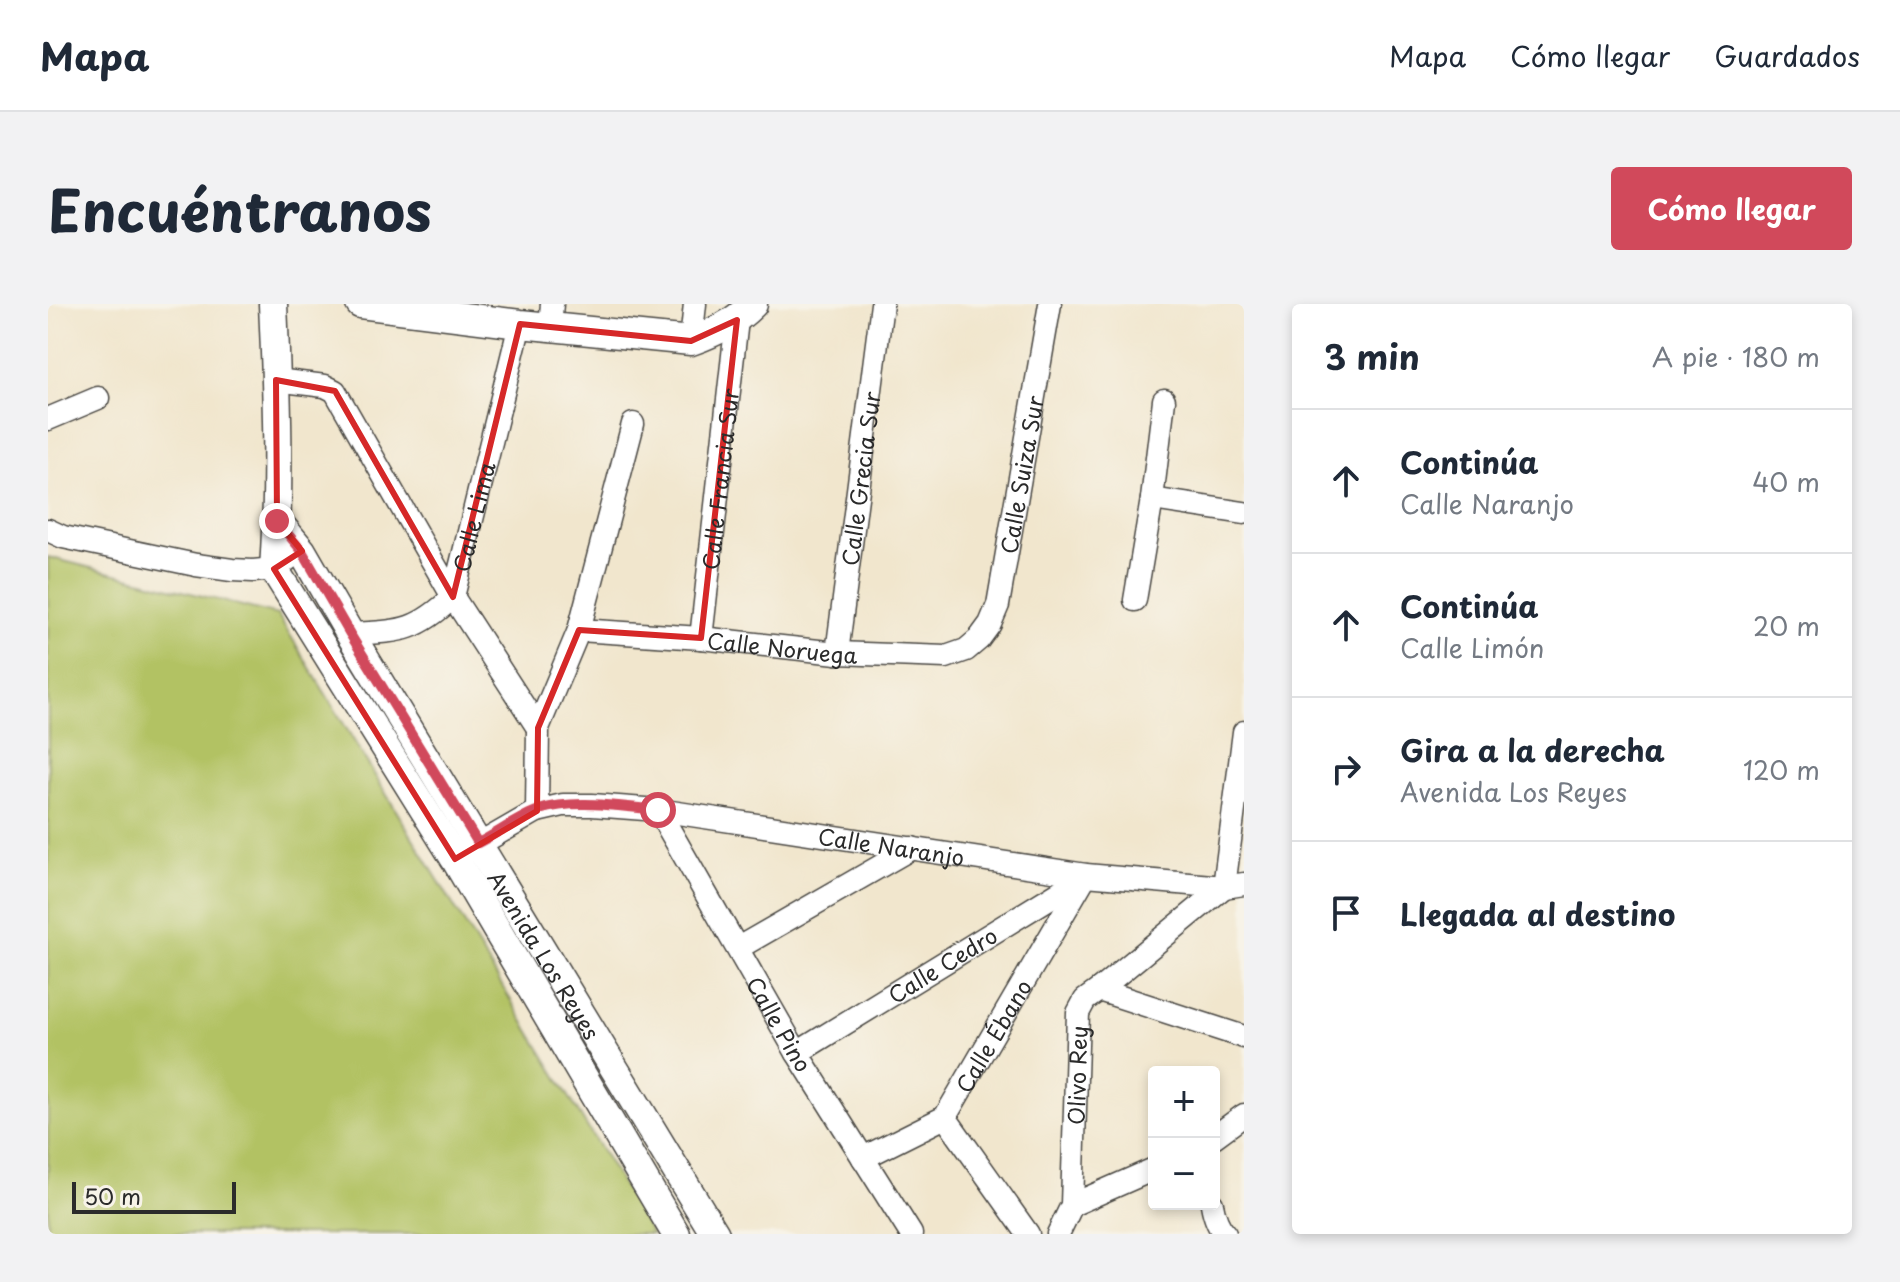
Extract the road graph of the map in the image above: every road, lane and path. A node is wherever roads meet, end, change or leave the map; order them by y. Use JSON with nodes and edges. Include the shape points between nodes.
{"nodes":[{"id":1,"x":273,"y":304,"type":"edge"},
{"id":2,"x":360,"y":304,"type":"edge"},
{"id":3,"x":695,"y":304,"type":"edge"},
{"id":4,"x":882,"y":304,"type":"edge"},
{"id":5,"x":1050,"y":304,"type":"edge"},
{"id":6,"x":413,"y":307,"type":"edge"},
{"id":7,"x":745,"y":312,"type":"edge"},
{"id":8,"x":551,"y":315,"type":"edge"},
{"id":9,"x":520,"y":324,"type":"junction"},
{"id":10,"x":691,"y":341,"type":"junction"},
{"id":11,"x":276,"y":380,"type":"junction"},
{"id":12,"x":98,"y":398,"type":"dead end"},
{"id":13,"x":1164,"y":400,"type":"dead end"},
{"id":14,"x":48,"y":419,"type":"edge"},
{"id":15,"x":633,"y":424,"type":"dead end"},
{"id":16,"x":1152,"y":499,"type":"junction"},
{"id":17,"x":1244,"y":513,"type":"edge"},
{"id":18,"x":277,"y":521,"type":"junction"},
{"id":19,"x":48,"y":530,"type":"edge"},
{"id":20,"x":302,"y":551,"type":"junction"},
{"id":21,"x":274,"y":569,"type":"junction"},
{"id":22,"x":453,"y":597,"type":"junction"},
{"id":23,"x":1135,"y":600,"type":"dead end"},
{"id":24,"x":579,"y":630,"type":"junction"},
{"id":25,"x":350,"y":634,"type":"junction"},
{"id":26,"x":701,"y":638,"type":"junction"},
{"id":27,"x":979,"y":639,"type":"joint"},
{"id":28,"x":837,"y":653,"type":"junction"},
{"id":29,"x":538,"y":728,"type":"junction"},
{"id":30,"x":1244,"y":732,"type":"edge"},
{"id":31,"x":658,"y":810,"type":"junction"},
{"id":32,"x":537,"y":811,"type":"junction"},
{"id":33,"x":478,"y":843,"type":"junction"},
{"id":34,"x":912,"y":848,"type":"junction"},
{"id":35,"x":455,"y":859,"type":"junction"},
{"id":36,"x":1086,"y":875,"type":"junction"},
{"id":37,"x":1234,"y":886,"type":"edge"},
{"id":38,"x":738,"y":948,"type":"junction"},
{"id":39,"x":1099,"y":990,"type":"junction"},
{"id":40,"x":1244,"y":1037,"type":"edge"},
{"id":41,"x":797,"y":1053,"type":"junction"},
{"id":42,"x":1244,"y":1115,"type":"edge"},
{"id":43,"x":945,"y":1117,"type":"junction"},
{"id":44,"x":1220,"y":1133,"type":"edge"},
{"id":45,"x":863,"y":1158,"type":"junction"},
{"id":46,"x":1148,"y":1172,"type":"edge"},
{"id":47,"x":1072,"y":1205,"type":"junction"},
{"id":48,"x":1213,"y":1210,"type":"edge"},
{"id":49,"x":676,"y":1234,"type":"edge"},
{"id":50,"x":715,"y":1234,"type":"edge"},
{"id":51,"x":911,"y":1234,"type":"edge"},
{"id":52,"x":1028,"y":1234,"type":"edge"},
{"id":53,"x":1058,"y":1234,"type":"edge"},
{"id":54,"x":1225,"y":1234,"type":"edge"}],
"edges":[{"from":1,"to":11,"type":"street"},
{"from":2,"to":6,"type":"street"},
{"from":3,"to":10,"type":"street"},
{"from":4,"to":28,"type":"street","name":"Calle Grecia Sur"},
{"from":5,"to":27,"type":"street","name":"Calle Suiza Sur","via":[[998,605]]},
{"from":6,"to":9,"type":"street"},
{"from":7,"to":10,"type":"street","via":[[715,333]]},
{"from":7,"to":26,"type":"street","name":"Calle Francia Sur"},
{"from":8,"to":9,"type":"street"},
{"from":8,"to":10,"type":"street"},
{"from":9,"to":22,"type":"street","name":"Calle Lima"},
{"from":11,"to":18,"type":"street"},
{"from":11,"to":22,"type":"street","via":[[335,391]]},
{"from":12,"to":14,"type":"street"},
{"from":13,"to":16,"type":"street"},
{"from":15,"to":24,"type":"street"},
{"from":16,"to":17,"type":"street"},
{"from":16,"to":23,"type":"street"},
{"from":18,"to":20,"type":"street","name":"Avenida Los Reyes"},
{"from":18,"to":21,"type":"street"},
{"from":19,"to":21,"type":"street","via":[[196,565]]},
{"from":20,"to":21,"type":"street"},
{"from":20,"to":25,"type":"street","name":"Avenida Los Reyes"},
{"from":21,"to":35,"type":"street","name":"Avenida Los Reyes"},
{"from":22,"to":25,"type":"street","name":"Calle Lima","via":[[416,625]]},
{"from":22,"to":29,"type":"street"},
{"from":24,"to":26,"type":"street","name":"Calle Noruega"},
{"from":24,"to":29,"type":"street"},
{"from":25,"to":33,"type":"street","name":"Avenida Los Reyes"},
{"from":26,"to":28,"type":"street","name":"Calle Noruega"},
{"from":27,"to":28,"type":"street","name":"Calle Noruega","via":[[946,657]]},
{"from":29,"to":32,"type":"street"},
{"from":30,"to":37,"type":"street"},
{"from":31,"to":32,"type":"street","name":"Calle Naranjo","via":[[563,805]]},
{"from":31,"to":34,"type":"street","name":"Calle Naranjo"},
{"from":31,"to":38,"type":"street","name":"Calle Pino"},
{"from":32,"to":33,"type":"street","name":"Calle Naranjo"},
{"from":33,"to":35,"type":"street","name":"Calle Naranjo"},
{"from":33,"to":50,"type":"street","name":"Avenida Los Reyes"},
{"from":34,"to":36,"type":"street","name":"Calle Naranjo"},
{"from":34,"to":38,"type":"street"},
{"from":35,"to":49,"type":"street","name":"Avenida Los Reyes"},
{"from":36,"to":37,"type":"street","name":"Calle Naranjo"},
{"from":36,"to":41,"type":"street","name":"Calle Cedro"},
{"from":36,"to":43,"type":"street","name":"Calle Ébano"},
{"from":37,"to":39,"type":"street","name":"Olivo Rey"},
{"from":38,"to":41,"type":"street","name":"Calle Pino"},
{"from":39,"to":40,"type":"street"},
{"from":39,"to":47,"type":"street","name":"Olivo Rey","via":[[1078,1013]]},
{"from":41,"to":45,"type":"street","name":"Calle Pino"},
{"from":42,"to":44,"type":"street"},
{"from":43,"to":45,"type":"street","name":"Calle Ébano"},
{"from":43,"to":52,"type":"street"},
{"from":45,"to":51,"type":"street","name":"Calle Pino"},
{"from":46,"to":47,"type":"street"},
{"from":47,"to":53,"type":"street","name":"Olivo Rey"},
{"from":48,"to":54,"type":"street"}]}
